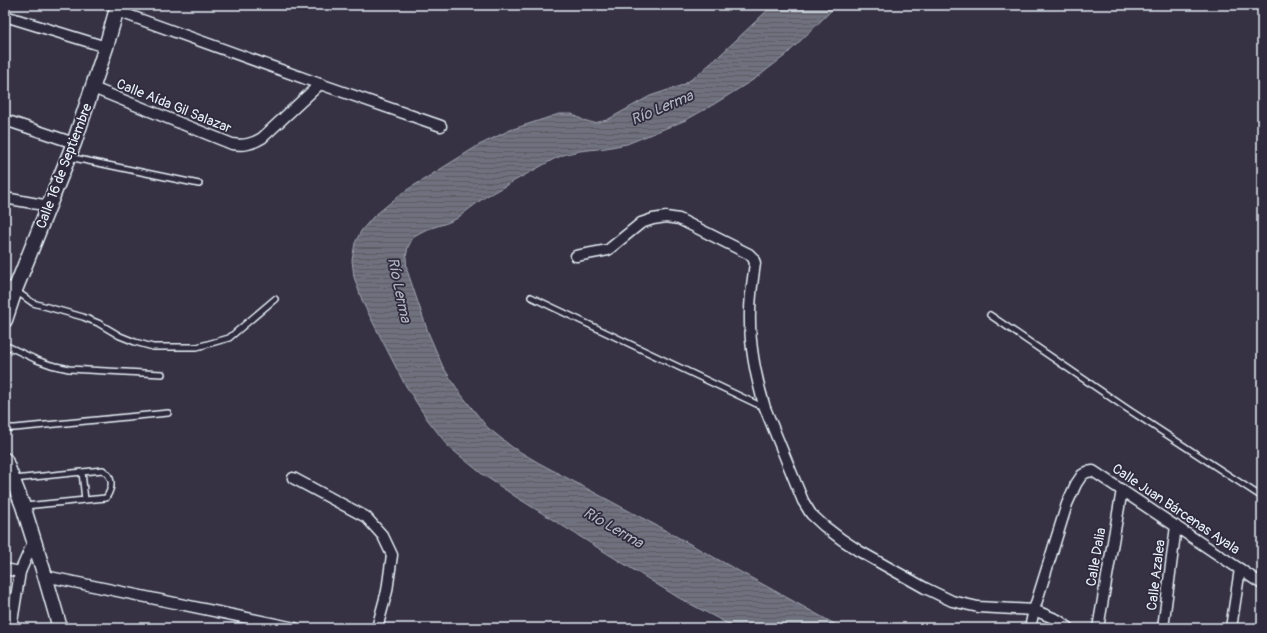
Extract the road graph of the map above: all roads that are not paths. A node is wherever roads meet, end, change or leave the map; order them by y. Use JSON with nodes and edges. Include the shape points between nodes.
{"nodes":[{"id":1,"x":117,"y":8,"type":"edge"},
{"id":2,"x":5,"y":16,"type":"edge"},
{"id":3,"x":106,"y":46,"type":"junction"},
{"id":4,"x":320,"y":84,"type":"junction"},
{"id":5,"x":93,"y":88,"type":"junction"},
{"id":6,"x":5,"y":120,"type":"edge"},
{"id":7,"x":441,"y":126,"type":"dead end"},
{"id":8,"x":74,"y":143,"type":"junction"},
{"id":9,"x":68,"y":157,"type":"junction"},
{"id":10,"x":198,"y":184,"type":"dead end"},
{"id":11,"x":5,"y":198,"type":"edge"},
{"id":12,"x":49,"y":206,"type":"junction"},
{"id":13,"x":576,"y":256,"type":"dead end"},
{"id":14,"x":10,"y":289,"type":"edge"},
{"id":15,"x":531,"y":297,"type":"dead end"},
{"id":16,"x":275,"y":299,"type":"dead end"},
{"id":17,"x":990,"y":315,"type":"dead end"},
{"id":18,"x":5,"y":320,"type":"edge"},
{"id":19,"x":5,"y":344,"type":"edge"},
{"id":20,"x":162,"y":374,"type":"dead end"},
{"id":21,"x":765,"y":408,"type":"junction"},
{"id":22,"x":168,"y":413,"type":"dead end"},
{"id":23,"x":5,"y":428,"type":"edge"},
{"id":24,"x":5,"y":460,"type":"edge"},
{"id":25,"x":82,"y":472,"type":"junction"},
{"id":26,"x":293,"y":478,"type":"dead end"},
{"id":27,"x":13,"y":479,"type":"junction"},
{"id":28,"x":1122,"y":490,"type":"junction"},
{"id":29,"x":1262,"y":497,"type":"edge"},
{"id":30,"x":85,"y":500,"type":"junction"},
{"id":31,"x":23,"y":506,"type":"junction"},
{"id":32,"x":1176,"y":526,"type":"junction"},
{"id":33,"x":34,"y":540,"type":"junction"},
{"id":34,"x":5,"y":569,"type":"edge"},
{"id":35,"x":1240,"y":569,"type":"junction"},
{"id":36,"x":20,"y":572,"type":"junction"},
{"id":37,"x":45,"y":576,"type":"junction"},
{"id":38,"x":1262,"y":584,"type":"edge"},
{"id":39,"x":1034,"y":610,"type":"junction"},
{"id":40,"x":11,"y":628,"type":"edge"},
{"id":41,"x":60,"y":628,"type":"edge"},
{"id":42,"x":294,"y":628,"type":"edge"},
{"id":43,"x":377,"y":628,"type":"edge"},
{"id":44,"x":1030,"y":628,"type":"edge"},
{"id":45,"x":1068,"y":628,"type":"edge"},
{"id":46,"x":1098,"y":628,"type":"edge"},
{"id":47,"x":1163,"y":628,"type":"edge"},
{"id":48,"x":1231,"y":628,"type":"edge"}],
"edges":[{"from":1,"to":3,"type":"main road","name":"Calle 16 de Septiembre"},
{"from":1,"to":4,"type":"street"},
{"from":2,"to":3,"type":"street"},
{"from":3,"to":5,"type":"main road","name":"Calle 16 de Septiembre"},
{"from":4,"to":5,"type":"street","name":"Calle Aída Gil Salazar","via":[[262,138],[244,146],[232,144]]},
{"from":4,"to":7,"type":"street"},
{"from":5,"to":8,"type":"main road","name":"Calle 16 de Septiembre"},
{"from":6,"to":8,"type":"street"},
{"from":8,"to":9,"type":"main road","name":"Calle 16 de Septiembre"},
{"from":9,"to":10,"type":"lane"},
{"from":9,"to":12,"type":"main road","name":"Calle 16 de Septiembre"},
{"from":11,"to":12,"type":"street"},
{"from":12,"to":14,"type":"main road","name":"Calle 16 de Septiembre"},
{"from":13,"to":21,"type":"street","via":[[608,250],[641,223],[666,217],[679,219],[749,254],[755,263],[750,312],[752,339],[758,384]]},
{"from":14,"to":16,"type":"lane","via":[[33,303],[83,317],[120,336],[153,346],[197,347],[229,338]]},
{"from":14,"to":18,"type":"main road","name":"Calle 16 de Septiembre"},
{"from":15,"to":21,"type":"lane"},
{"from":17,"to":29,"type":"lane"},
{"from":19,"to":20,"type":"lane","via":[[37,360],[69,370]]},
{"from":21,"to":39,"type":"street","via":[[806,507],[841,539],[952,601],[978,607]]},
{"from":22,"to":23,"type":"lane"},
{"from":24,"to":27,"type":"main road"},
{"from":25,"to":27,"type":"lane"},
{"from":25,"to":30,"type":"lane"},
{"from":25,"to":30,"type":"lane","via":[[103,470],[111,482],[111,491],[106,498]]},
{"from":26,"to":43,"type":"street","via":[[366,517],[383,536],[392,555]]},
{"from":27,"to":31,"type":"main road"},
{"from":28,"to":32,"type":"street","name":"Calle Juan Bárcenas Ayala"},
{"from":28,"to":39,"type":"street","name":"Calle Juan Bárcenas Ayala","via":[[1093,471],[1082,475],[1067,504]]},
{"from":28,"to":46,"type":"street","name":"Calle Dalia"},
{"from":30,"to":31,"type":"lane"},
{"from":31,"to":33,"type":"main road"},
{"from":32,"to":35,"type":"street","name":"Calle Juan Bárcenas Ayala"},
{"from":32,"to":47,"type":"street","name":"Calle Azalea"},
{"from":33,"to":36,"type":"street"},
{"from":33,"to":37,"type":"main road"},
{"from":34,"to":36,"type":"street"},
{"from":35,"to":38,"type":"street","name":"Calle Juan Bárcenas Ayala"},
{"from":35,"to":48,"type":"street"},
{"from":36,"to":40,"type":"street"},
{"from":37,"to":41,"type":"main road"},
{"from":37,"to":42,"type":"street"},
{"from":39,"to":44,"type":"street"},
{"from":39,"to":45,"type":"street","via":[[1058,620]]}]}
